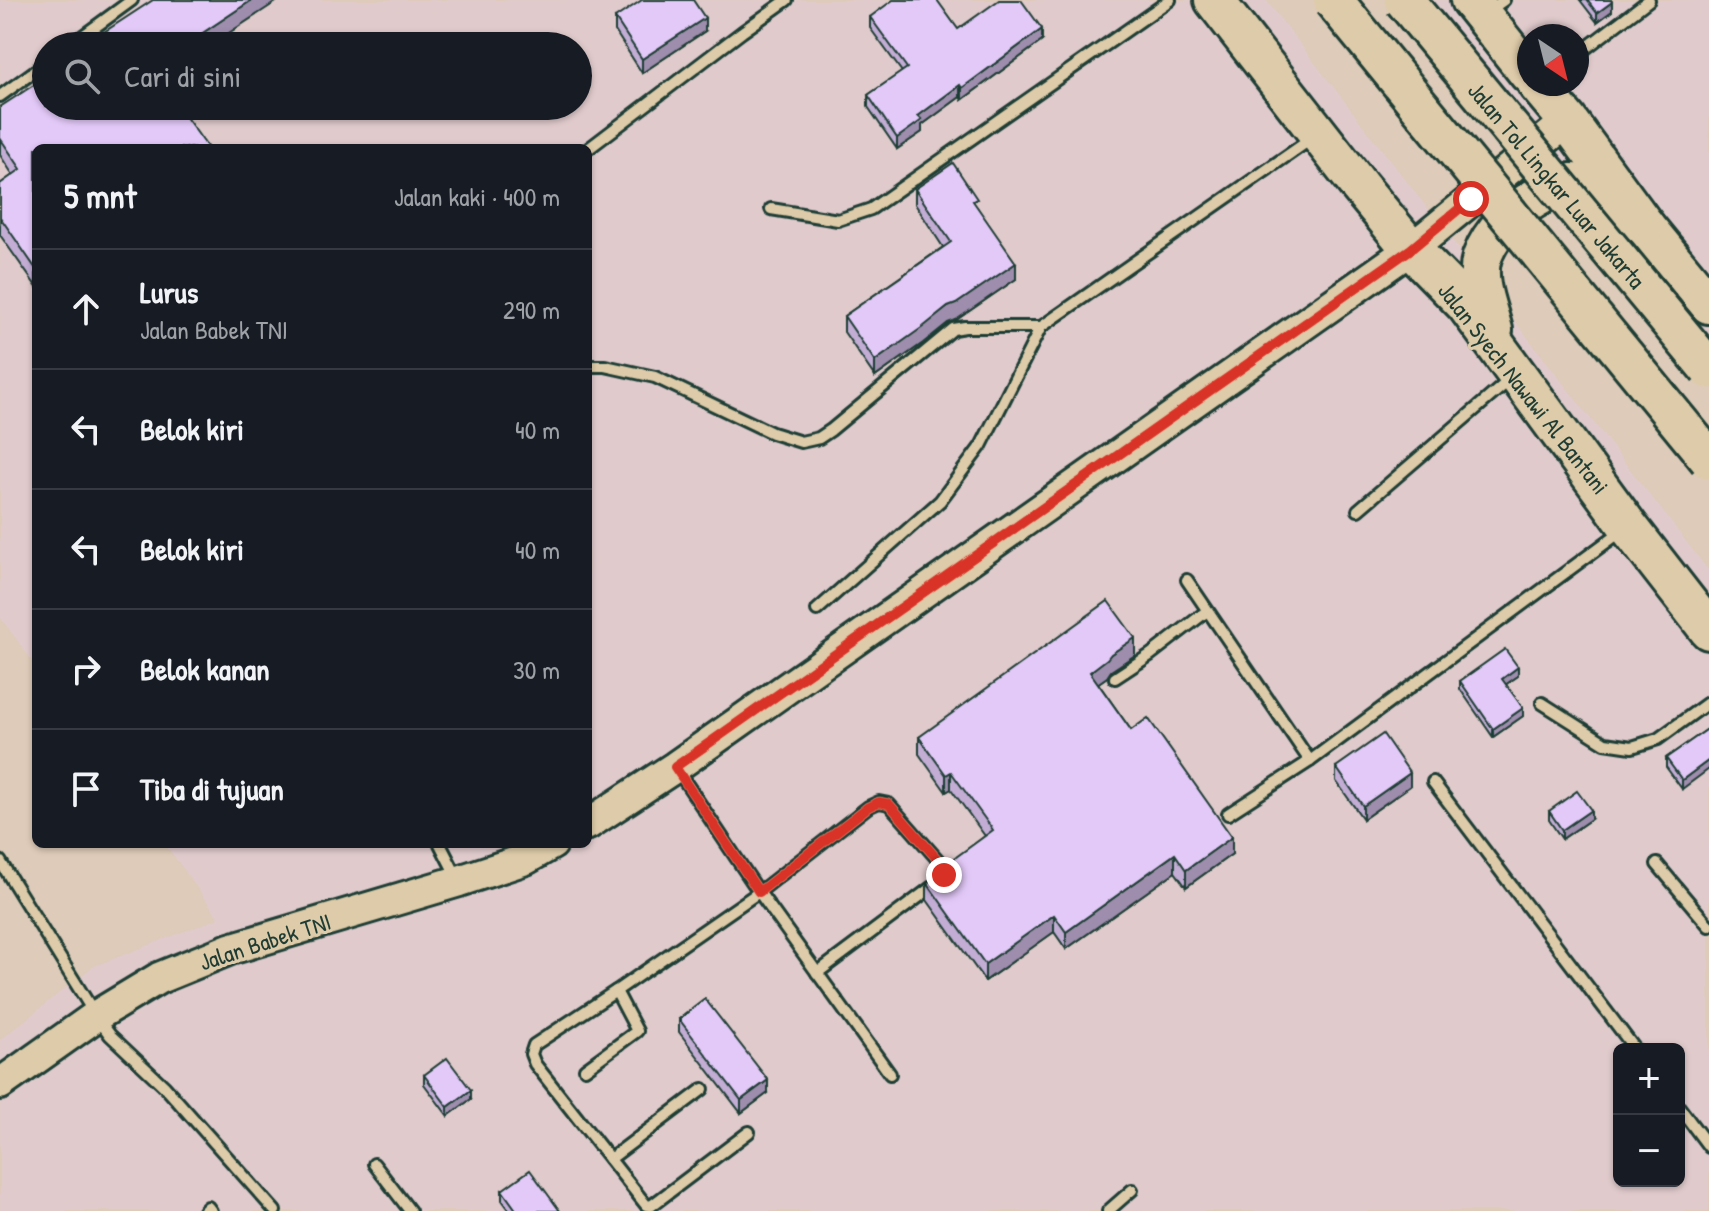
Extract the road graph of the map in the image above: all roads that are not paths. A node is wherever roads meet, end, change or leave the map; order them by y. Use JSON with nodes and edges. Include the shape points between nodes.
{"nodes":[{"id":1,"x":132,"y":0,"type":"edge"},
{"id":2,"x":787,"y":0,"type":"edge"},
{"id":3,"x":1170,"y":0,"type":"edge"},
{"id":4,"x":1214,"y":0,"type":"edge"},
{"id":5,"x":1333,"y":0,"type":"edge"},
{"id":6,"x":1404,"y":0,"type":"edge"},
{"id":7,"x":1650,"y":0,"type":"edge"},
{"id":8,"x":1485,"y":5,"type":"edge"},
{"id":9,"x":88,"y":32,"type":"edge"},
{"id":10,"x":1589,"y":46,"type":"edge"},
{"id":11,"x":1517,"y":53,"type":"edge"},
{"id":12,"x":32,"y":73,"type":"edge"},
{"id":13,"x":0,"y":96,"type":"edge"},
{"id":14,"x":1547,"y":96,"type":"edge"},
{"id":15,"x":1568,"y":121,"type":"junction"},
{"id":16,"x":1319,"y":133,"type":"junction"},
{"id":17,"x":592,"y":146,"type":"edge"},
{"id":18,"x":771,"y":209,"type":"dead end"},
{"id":19,"x":1645,"y":226,"type":"junction"},
{"id":20,"x":1411,"y":249,"type":"junction"},
{"id":21,"x":1709,"y":304,"type":"edge"},
{"id":22,"x":1041,"y":327,"type":"junction"},
{"id":23,"x":1508,"y":360,"type":"junction"},
{"id":24,"x":592,"y":366,"type":"edge"},
{"id":25,"x":1709,"y":369,"type":"edge"},
{"id":26,"x":1709,"y":459,"type":"edge"},
{"id":27,"x":1358,"y":510,"type":"dead end"},
{"id":28,"x":1628,"y":526,"type":"junction"},
{"id":29,"x":1187,"y":580,"type":"dead end"},
{"id":30,"x":817,"y":610,"type":"dead end"},
{"id":31,"x":1207,"y":611,"type":"junction"},
{"id":32,"x":1709,"y":630,"type":"edge"},
{"id":33,"x":1115,"y":678,"type":"dead end"},
{"id":34,"x":1709,"y":702,"type":"edge"},
{"id":35,"x":1542,"y":703,"type":"dead end"},
{"id":36,"x":1310,"y":761,"type":"junction"},
{"id":37,"x":675,"y":767,"type":"junction"},
{"id":38,"x":1433,"y":782,"type":"dead end"},
{"id":39,"x":1228,"y":814,"type":"dead end"},
{"id":40,"x":592,"y":821,"type":"edge"},
{"id":41,"x":442,"y":848,"type":"edge"},
{"id":42,"x":545,"y":848,"type":"edge"},
{"id":43,"x":0,"y":861,"type":"edge"},
{"id":44,"x":1657,"y":864,"type":"dead end"},
{"id":45,"x":459,"y":881,"type":"junction"},
{"id":46,"x":759,"y":892,"type":"junction"},
{"id":47,"x":1709,"y":926,"type":"edge"},
{"id":48,"x":817,"y":973,"type":"junction"},
{"id":49,"x":616,"y":991,"type":"junction"},
{"id":50,"x":96,"y":1016,"type":"junction"},
{"id":51,"x":1630,"y":1043,"type":"edge"},
{"id":52,"x":585,"y":1069,"type":"dead end"},
{"id":53,"x":890,"y":1074,"type":"dead end"},
{"id":54,"x":0,"y":1084,"type":"edge"},
{"id":55,"x":703,"y":1089,"type":"dead end"},
{"id":56,"x":1685,"y":1115,"type":"edge"},
{"id":57,"x":749,"y":1132,"type":"dead end"},
{"id":58,"x":1709,"y":1147,"type":"edge"},
{"id":59,"x":610,"y":1159,"type":"junction"},
{"id":60,"x":374,"y":1164,"type":"dead end"},
{"id":61,"x":1132,"y":1190,"type":"dead end"},
{"id":62,"x":204,"y":1211,"type":"edge"},
{"id":63,"x":211,"y":1211,"type":"edge"},
{"id":64,"x":275,"y":1211,"type":"edge"},
{"id":65,"x":410,"y":1211,"type":"edge"},
{"id":66,"x":1108,"y":1211,"type":"edge"}],
"edges":[{"from":1,"to":9,"type":"lane"},
{"from":2,"to":17,"type":"lane"},
{"from":3,"to":18,"type":"lane","via":[[871,209],[838,220]]},
{"from":4,"to":16,"type":"highway","name":"Jalan Syech Nawawi Al Bantani"},
{"from":5,"to":26,"type":"highway","bridge":true},
{"from":6,"to":25,"type":"highway","name":"Jalan Tol Lingkar Luar Jakarta","bridge":true},
{"from":7,"to":10,"type":"lane"},
{"from":8,"to":11,"type":"highway"},
{"from":12,"to":13,"type":"lane"},
{"from":14,"to":15,"type":"highway"},
{"from":15,"to":19,"type":"highway"},
{"from":15,"to":20,"type":"street"},
{"from":16,"to":20,"type":"highway","name":"Jalan Syech Nawawi Al Bantani"},
{"from":16,"to":22,"type":"lane"},
{"from":19,"to":21,"type":"highway"},
{"from":19,"to":23,"type":"highway","via":[[1577,183],[1561,184],[1521,206],[1494,234],[1480,275],[1483,297]]},
{"from":20,"to":23,"type":"highway","name":"Jalan Syech Nawawi Al Bantani","via":[[1466,305]]},
{"from":20,"to":37,"type":"street"},
{"from":22,"to":24,"type":"lane","via":[[953,329],[831,430],[801,442],[655,377]]},
{"from":22,"to":30,"type":"lane","via":[[981,446],[940,501]]},
{"from":23,"to":27,"type":"lane"},
{"from":23,"to":28,"type":"highway","name":"Jalan Syech Nawawi Al Bantani"},
{"from":28,"to":32,"type":"highway","name":"Jalan Syech Nawawi Al Bantani"},
{"from":28,"to":36,"type":"lane"},
{"from":29,"to":31,"type":"lane"},
{"from":31,"to":33,"type":"lane"},
{"from":31,"to":36,"type":"lane"},
{"from":34,"to":35,"type":"lane","via":[[1658,739],[1632,747],[1605,743]]},
{"from":36,"to":39,"type":"lane"},
{"from":37,"to":40,"type":"street"},
{"from":37,"to":46,"type":"lane"},
{"from":38,"to":51,"type":"lane"},
{"from":41,"to":45,"type":"lane"},
{"from":42,"to":45,"type":"street","name":"Jalan Babek TNI"},
{"from":43,"to":50,"type":"lane"},
{"from":44,"to":47,"type":"lane"},
{"from":45,"to":50,"type":"street","name":"Jalan Babek TNI","via":[[230,949],[159,978]]},
{"from":46,"to":48,"type":"lane"},
{"from":46,"to":48,"type":"lane","via":[[879,802],[889,804],[939,861],[944,875],[940,881]]},
{"from":46,"to":49,"type":"lane"},
{"from":48,"to":53,"type":"lane"},
{"from":49,"to":52,"type":"lane","via":[[637,1031]]},
{"from":49,"to":59,"type":"lane","via":[[534,1045],[531,1054]]},
{"from":50,"to":54,"type":"street","name":"Jalan Babek TNI"},
{"from":50,"to":64,"type":"lane"},
{"from":55,"to":59,"type":"lane"},
{"from":56,"to":58,"type":"lane"},
{"from":57,"to":59,"type":"lane","via":[[651,1206]]},
{"from":60,"to":65,"type":"lane"},
{"from":61,"to":66,"type":"lane"},
{"from":62,"to":63,"type":"lane"}]}
